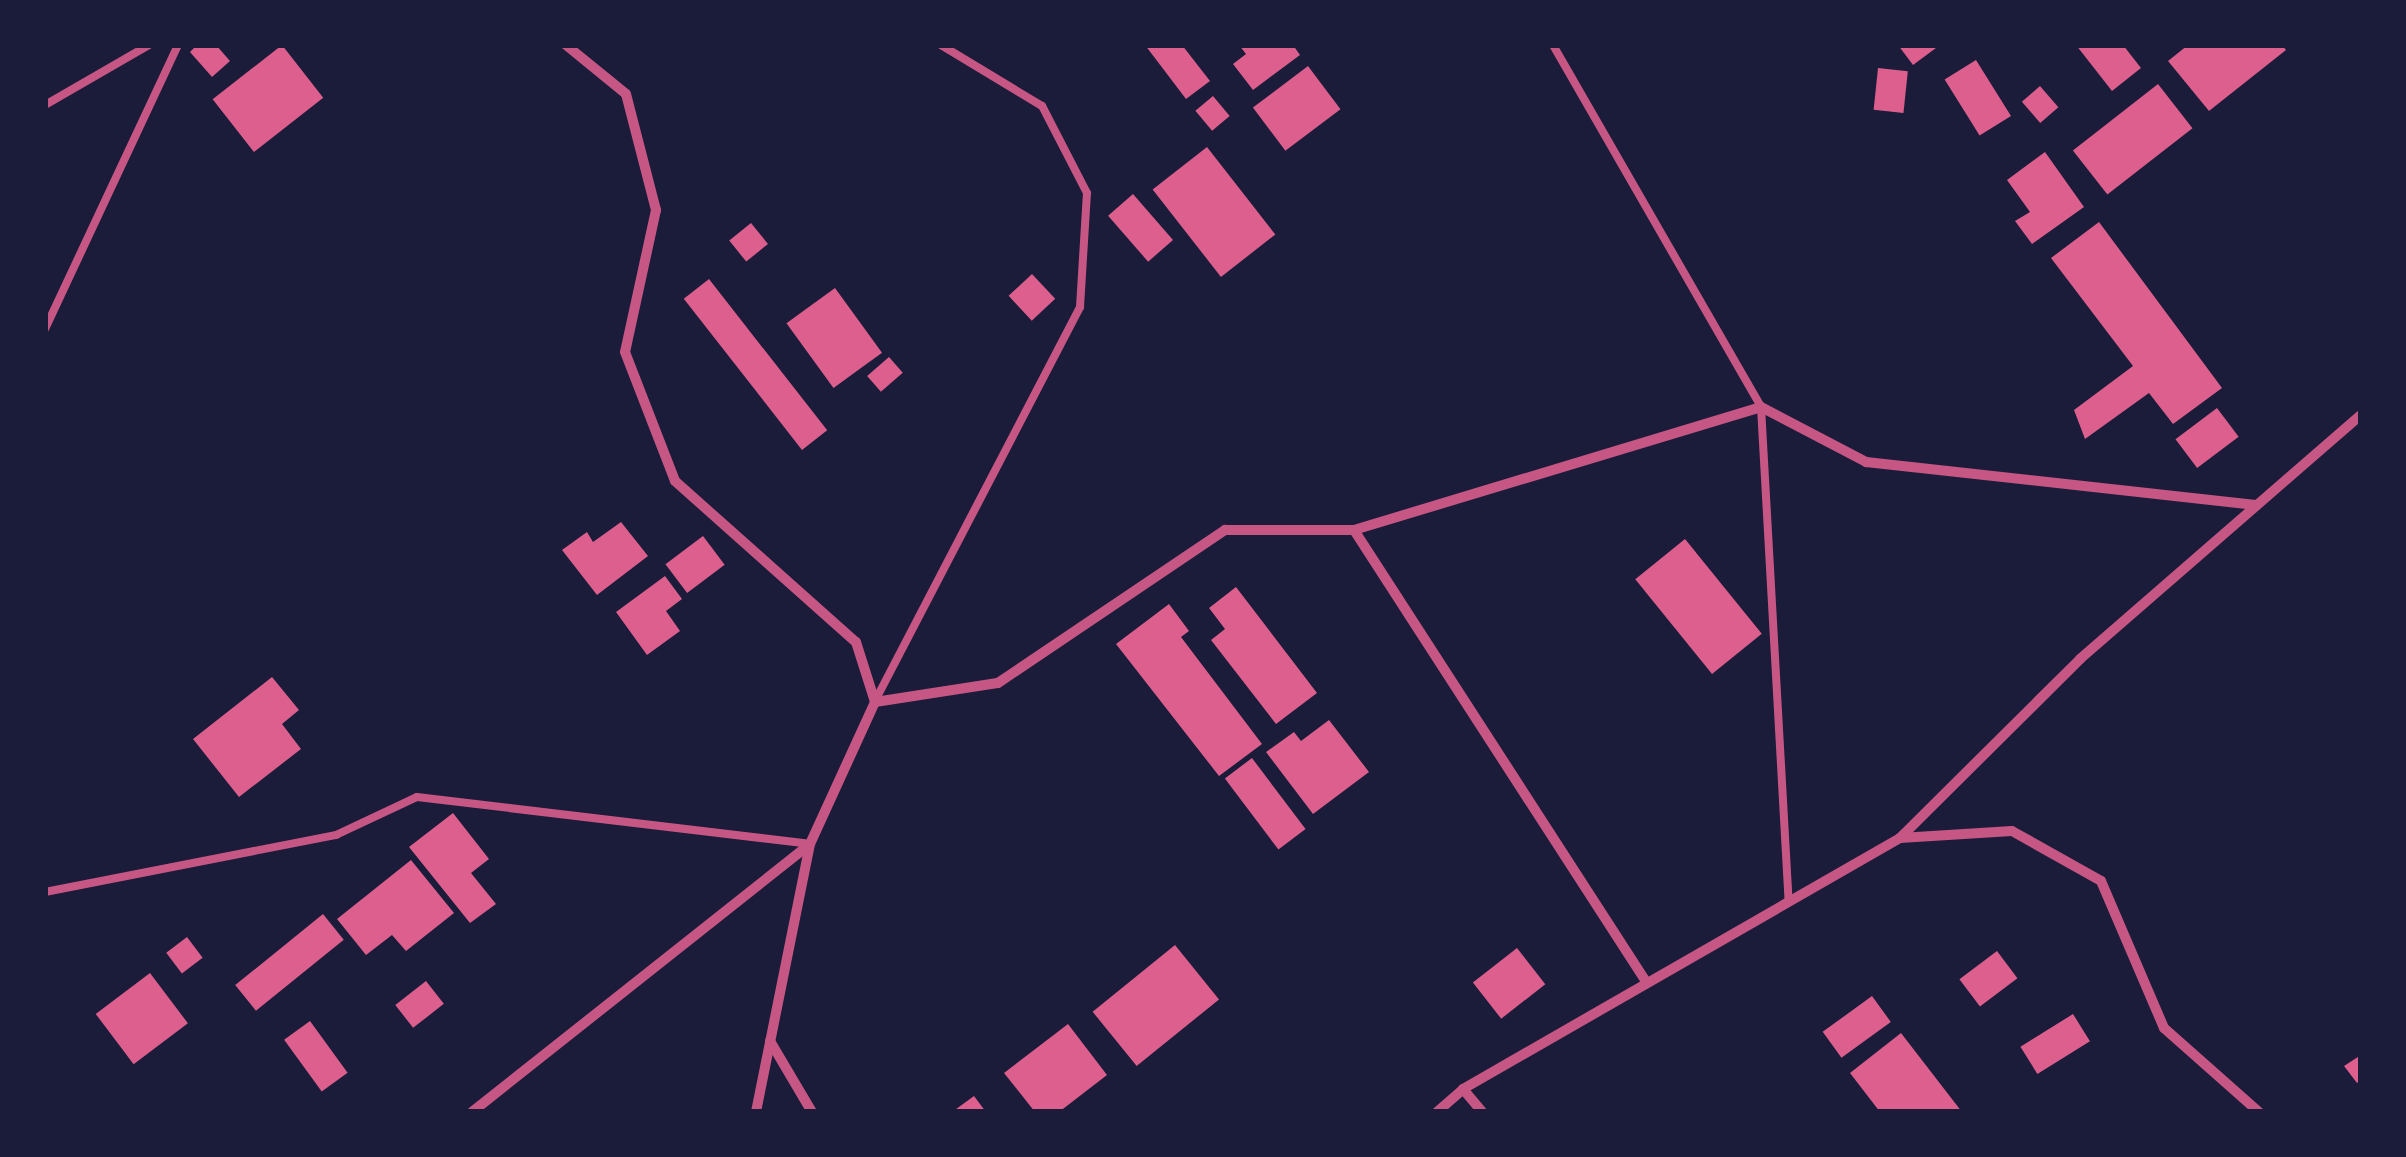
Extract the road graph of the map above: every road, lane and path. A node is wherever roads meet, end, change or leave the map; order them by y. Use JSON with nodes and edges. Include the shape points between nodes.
{"nodes":[{"id":1,"x":149,"y":45,"type":"edge"},
{"id":2,"x":178,"y":45,"type":"edge"},
{"id":3,"x":566,"y":45,"type":"edge"},
{"id":4,"x":941,"y":45,"type":"edge"},
{"id":5,"x":1553,"y":45,"type":"edge"},
{"id":6,"x":45,"y":105,"type":"edge"},
{"id":7,"x":45,"y":329,"type":"edge"},
{"id":8,"x":1760,"y":407,"type":"junction"},
{"id":9,"x":2361,"y":415,"type":"edge"},
{"id":10,"x":2256,"y":506,"type":"junction"},
{"id":11,"x":1354,"y":530,"type":"junction"},
{"id":12,"x":875,"y":702,"type":"junction"},
{"id":13,"x":1900,"y":838,"type":"junction"},
{"id":14,"x":810,"y":844,"type":"junction"},
{"id":15,"x":45,"y":892,"type":"edge"},
{"id":16,"x":1789,"y":902,"type":"junction"},
{"id":17,"x":1647,"y":983,"type":"junction"},
{"id":18,"x":770,"y":1041,"type":"junction"},
{"id":19,"x":1463,"y":1089,"type":"junction"},
{"id":20,"x":472,"y":1112,"type":"edge"},
{"id":21,"x":756,"y":1112,"type":"edge"},
{"id":22,"x":812,"y":1112,"type":"edge"},
{"id":23,"x":1437,"y":1112,"type":"edge"},
{"id":24,"x":1482,"y":1112,"type":"edge"},
{"id":25,"x":2259,"y":1112,"type":"edge"}],
"edges":[{"from":1,"to":6,"type":"lane"},
{"from":2,"to":7,"type":"lane"},
{"from":3,"to":12,"type":"street","via":[[626,94],[651,190],[656,210],[626,352],[675,480],[856,642]]},
{"from":4,"to":12,"type":"lane","via":[[1042,106],[1087,192],[1080,307]]},
{"from":5,"to":8,"type":"lane"},
{"from":8,"to":10,"type":"street","via":[[1866,462]]},
{"from":8,"to":11,"type":"street"},
{"from":8,"to":16,"type":"lane"},
{"from":9,"to":10,"type":"street"},
{"from":10,"to":13,"type":"street","via":[[2080,660]]},
{"from":11,"to":12,"type":"street","via":[[1225,530],[998,683]]},
{"from":11,"to":17,"type":"street"},
{"from":12,"to":14,"type":"street"},
{"from":13,"to":16,"type":"street"},
{"from":13,"to":25,"type":"street","via":[[2012,831],[2101,882],[2164,1028]]},
{"from":14,"to":15,"type":"lane","via":[[417,797],[336,834]]},
{"from":14,"to":18,"type":"street"},
{"from":14,"to":20,"type":"street"},
{"from":16,"to":17,"type":"street"},
{"from":17,"to":19,"type":"street"},
{"from":18,"to":21,"type":"street"},
{"from":18,"to":22,"type":"street"},
{"from":19,"to":23,"type":"street"},
{"from":19,"to":24,"type":"street"}]}
